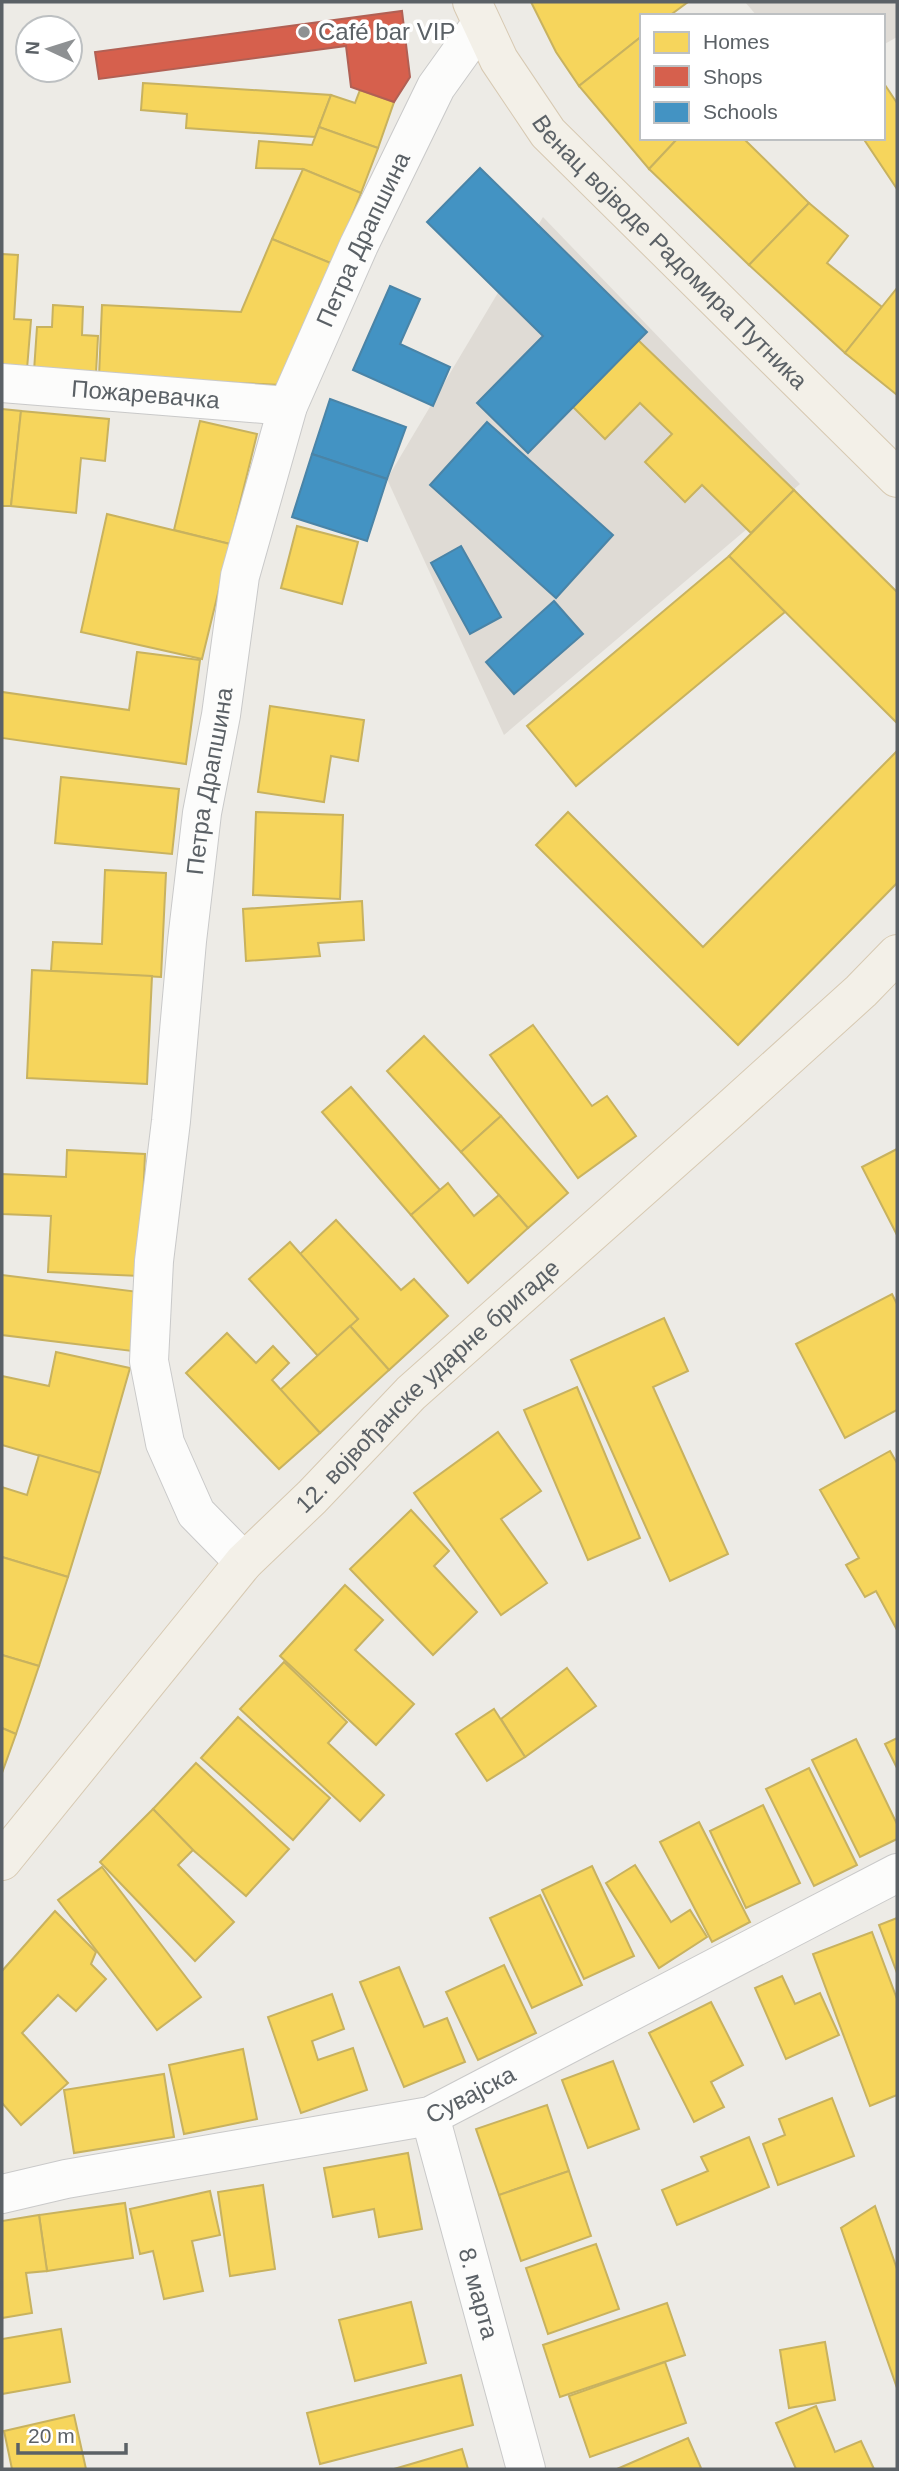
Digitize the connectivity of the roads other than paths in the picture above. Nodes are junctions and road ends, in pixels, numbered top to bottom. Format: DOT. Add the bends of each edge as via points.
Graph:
graph roads {
  1 [pos="477,13"];
  2 [pos="2,383"];
  3 [pos="288,406"];
  4 [pos="897,478"];
  5 [pos="897,954"];
  6 [pos="244,1562"];
  7 [pos="2,1861"];
  8 [pos="897,1873"];
  9 [pos="430,2116"];
  10 [pos="2,2194"];
  11 [pos="526,2469"];
  1 -- 3 [label="street, Петра Драпшина" via="359,245"];
  1 -- 4 [label="main road, Венац војводе Радомира Путника" via="510,78 548,133"];
  2 -- 3 [label="street, Пожаревачка"];
  3 -- 6 [label="street, Петра Драпшина" via="240,576 202,813 154,1261 149,1360 165,1443 196,1513"];
  5 -- 6 [label="main road, 12. војвођанске ударне бригаде" via="411,1393"];
  6 -- 7 [label="main road, 12. војвођанске ударне бригаде"];
  8 -- 9 [label="street, Сувајска"];
  9 -- 10 [label="street, Сувајска"];
  9 -- 11 [label="street, 8. марта"];
}
